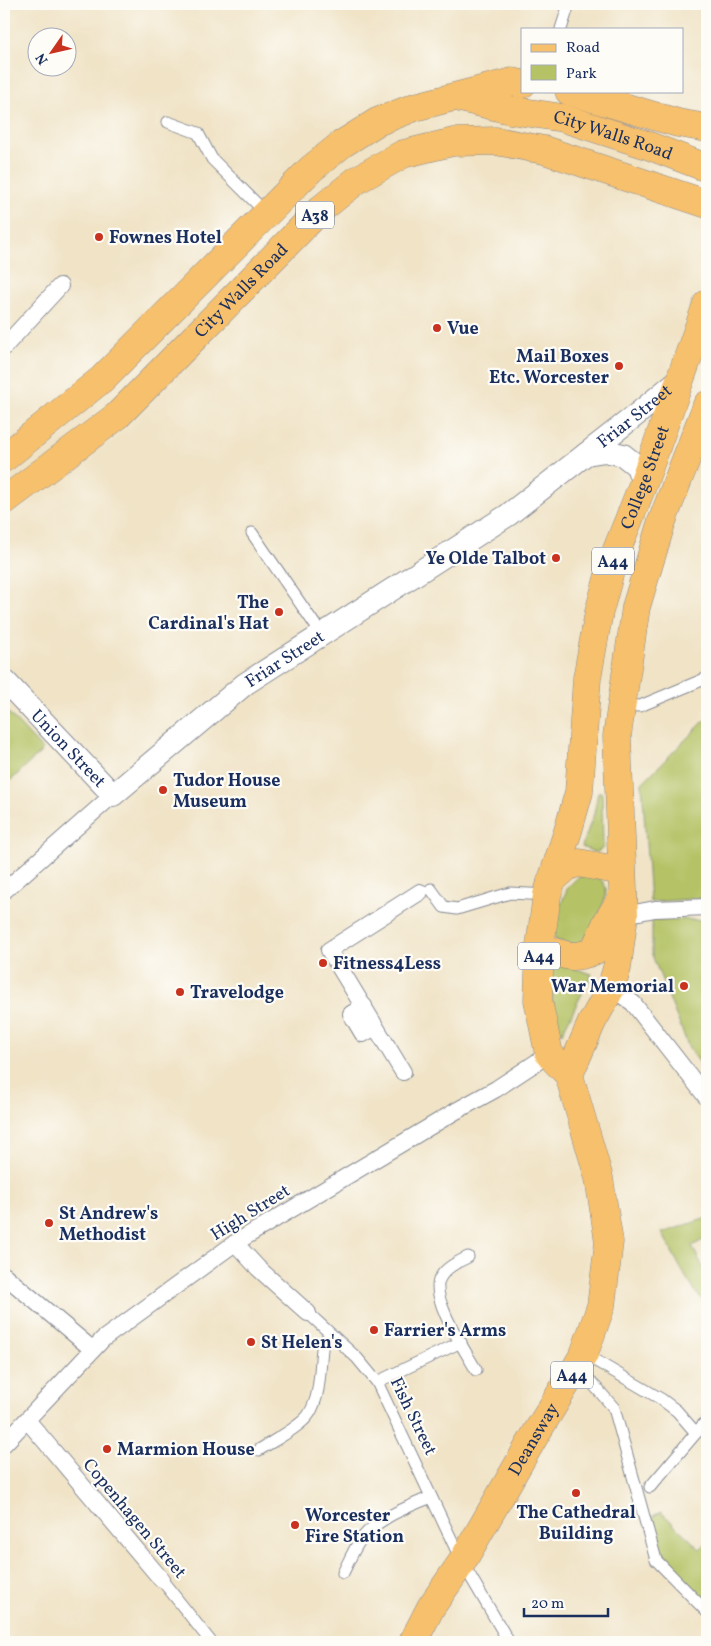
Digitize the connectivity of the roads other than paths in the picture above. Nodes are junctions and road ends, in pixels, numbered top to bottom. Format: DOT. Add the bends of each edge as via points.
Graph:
graph roads {
  1 [pos="569,4"];
  2 [pos="561,28"];
  3 [pos="521,84"];
  4 [pos="572,92"];
  5 [pos="456,98"];
  6 [pos="168,122"];
  7 [pos="707,128"];
  8 [pos="707,168"];
  9 [pos="707,204"];
  10 [pos="266,213"];
  11 [pos="60,286"];
  12 [pos="707,304"];
  13 [pos="4,347"];
  14 [pos="682,377"];
  15 [pos="707,405"];
  16 [pos="586,454"];
  17 [pos="4,458"];
  18 [pos="644,484"];
  19 [pos="4,502"];
  20 [pos="252,533"];
  21 [pos="322,634"];
  22 [pos="707,678"];
  23 [pos="4,680"];
  24 [pos="621,705"];
  25 [pos="112,795"];
  26 [pos="549,888"];
  27 [pos="425,891"];
  28 [pos="4,892"];
  29 [pos="622,905"];
  30 [pos="707,907"];
  31 [pos="540,946"];
  32 [pos="611,988"];
  33 [pos="549,1054"];
  34 [pos="403,1072"];
  35 [pos="569,1075"];
  36 [pos="707,1098"];
  37 [pos="235,1243"];
  38 [pos="468,1257"];
  39 [pos="4,1275"];
  40 [pos="308,1313"];
  41 [pos="332,1336"];
  42 [pos="461,1342"];
  43 [pos="92,1349"];
  44 [pos="581,1360"];
  45 [pos="476,1370"];
  46 [pos="377,1382"];
  47 [pos="27,1420"];
  48 [pos="707,1420"];
  49 [pos="696,1433"];
  50 [pos="4,1444"];
  51 [pos="259,1450"];
  52 [pos="650,1487"];
  53 [pos="431,1497"];
  54 [pos="462,1562"];
  55 [pos="343,1573"];
  56 [pos="161,1579"];
  57 [pos="707,1612"];
  58 [pos="211,1642"];
  59 [pos="413,1642"];
  60 [pos="508,1642"];
  1 -- 2 [label="lane"];
  3 -- 5 [label="main road, City Walls Road / A38" via="512,82"];
  4 -- 7 [label="main road, City Walls Road" via="678,123"];
  5 -- 8 [label="main road, City Walls Road / A38" via="562,118"];
  5 -- 10 [label="main road, City Walls Road / A38" via="415,107 377,122 311,169"];
  6 -- 10 [label="lane" via="198,133 212,159"];
  9 -- 19 [label="main road, City Walls Road / A38" via="544,150 496,141 453,142 403,154 357,180 321,209 117,416"];
  10 -- 17 [label="main road, City Walls Road / A38" via="102,379"];
  11 -- 13 [label="street"];
  12 -- 14 [label="main road, College Street / A44"];
  14 -- 16 [label="street, Friar Street"];
  14 -- 18 [label="main road, College Street / A44"];
  15 -- 24 [label="main road, College Street / A44" via="661,524 636,608"];
  16 -- 18 [label="street, Friar Street" via="605,451 623,455 637,466"];
  16 -- 21 [label="street, Friar Street" via="508,515 352,624"];
  18 -- 26 [label="main road, College Street / A44" via="614,557 599,612 587,678 579,792"];
  20 -- 21 [label="lane"];
  21 -- 25 [label="street, Friar Street" via="245,684"];
  22 -- 24 [label="lane" via="640,706"];
  23 -- 25 [label="street, Union Street"];
  24 -- 29 [label="main road, College Street / A44" via="617,736"];
  25 -- 28 [label="street, Friar Street"];
  26 -- 27 [label="lane" via="510,893 457,909 444,907"];
  26 -- 29 [label="main road" via="568,866 579,863"];
  26 -- 31 [label="main road, A44"];
  27 -- 34 [label="street" via="329,950 364,1006 351,1014 363,1034 375,1027"];
  29 -- 30 [label="street" via="655,909"];
  29 -- 31 [label="main road" via="607,922 594,951 566,956"];
  29 -- 32 [label="main road, A44" via="617,968"];
  31 -- 33 [label="main road, A44" via="538,1000"];
  32 -- 35 [label="main road, A44"];
  32 -- 36 [label="street" via="633,1003"];
  33 -- 35 [label="main road, A44"];
  33 -- 37 [label="street, High Street" via="496,1089"];
  35 -- 44 [label="main road, Deansway / A44" via="600,1178 609,1242 601,1306"];
  37 -- 40 [label="street, Fish Street"];
  37 -- 43 [label="street, High Street"];
  38 -- 42 [label="lane" via="451,1265 440,1278 437,1291"];
  39 -- 43 [label="street"];
  40 -- 41 [label="lane, Fish Street"];
  41 -- 46 [label="lane, Fish Street"];
  41 -- 51 [label="lane" via="323,1342 317,1392 308,1416"];
  42 -- 45 [label="lane"];
  42 -- 46 [label="lane"];
  43 -- 47 [label="street, High Street"];
  44 -- 49 [label="lane" via="661,1399 677,1411"];
  44 -- 54 [label="main road, Deansway / A44"];
  44 -- 57 [label="lane" via="614,1408 656,1560"];
  46 -- 53 [label="lane, Fish Street"];
  47 -- 50 [label="street, High Street"];
  47 -- 56 [label="street, Copenhagen Street"];
  48 -- 49 [label="lane"];
  49 -- 52 [label="lane"];
  53 -- 54 [label="lane, Fish Street"];
  53 -- 55 [label="lane" via="375,1525 360,1542"];
  54 -- 59 [label="main road, Deansway / A44" via="431,1607"];
  54 -- 60 [label="lane, Fish Street"];
  56 -- 58 [label="lane, Copenhagen Street"];
}
